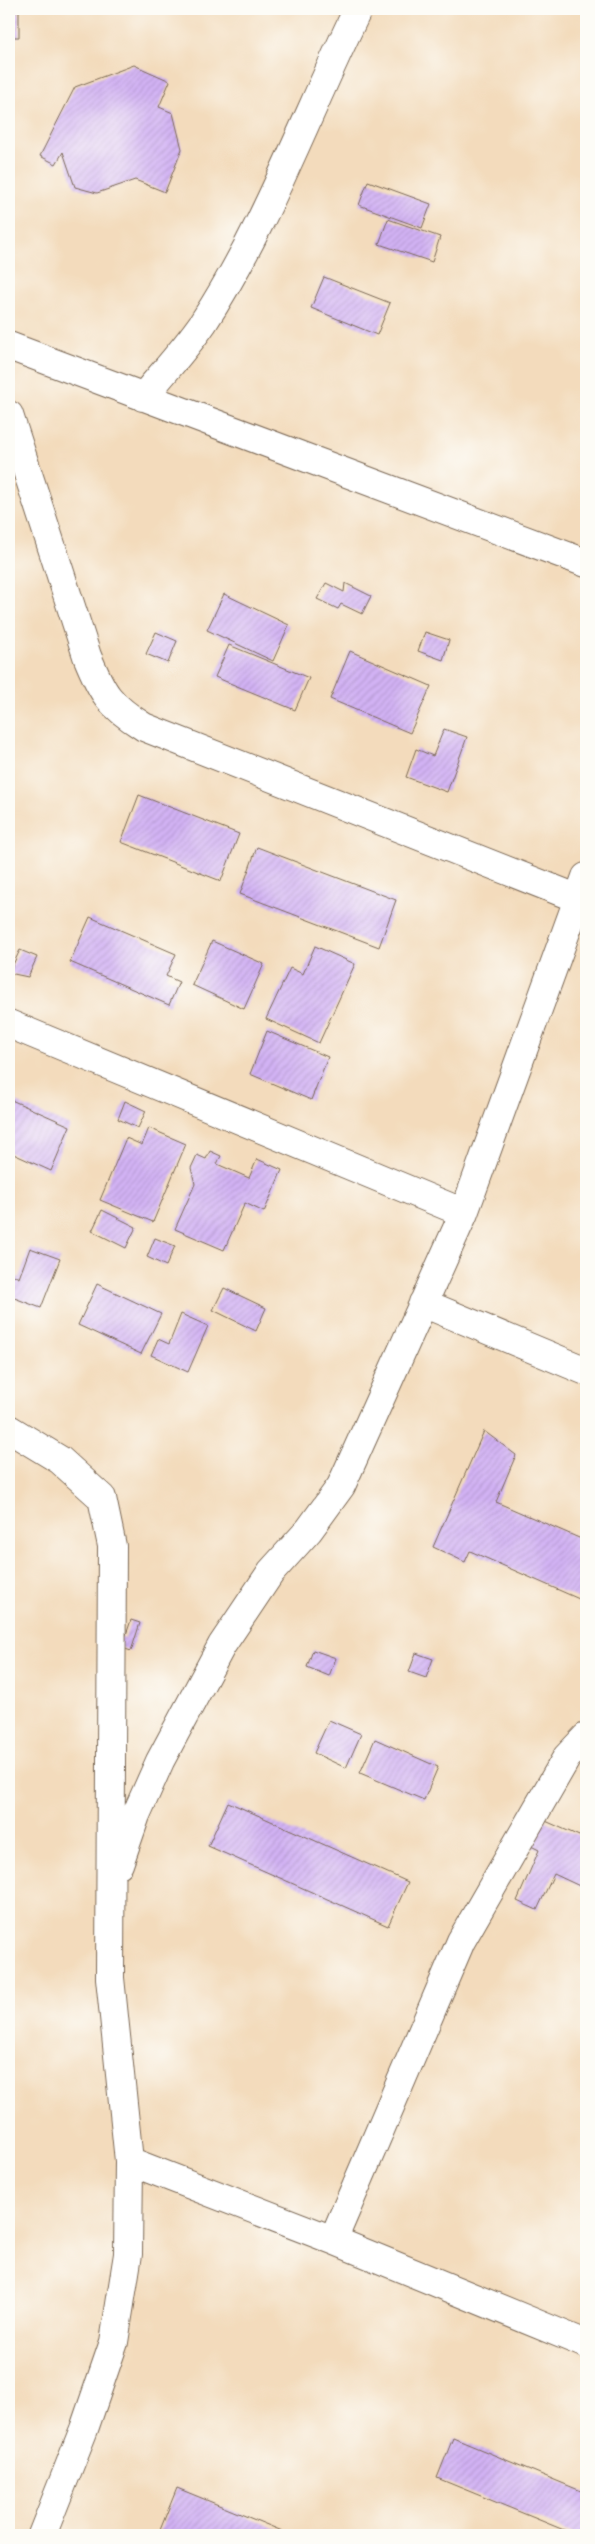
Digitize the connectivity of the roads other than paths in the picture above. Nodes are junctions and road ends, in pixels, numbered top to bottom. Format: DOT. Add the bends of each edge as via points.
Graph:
graph roads {
  1 [pos="358,9"];
  2 [pos="9,346"];
  3 [pos="143,397"];
  4 [pos="9,415"];
  5 [pos="586,563"];
  6 [pos="583,888"];
  7 [pos="9,1024"];
  8 [pos="464,1213"];
  9 [pos="423,1303"];
  10 [pos="586,1371"];
  11 [pos="9,1429"];
  12 [pos="586,1737"];
  13 [pos="112,1885"];
  14 [pos="129,2161"];
  15 [pos="333,2240"];
  16 [pos="586,2344"];
  17 [pos="42,2535"];
  1 -- 3 [label="street" via="295,148 243,252 202,323"];
  2 -- 3 [label="street"];
  3 -- 5 [label="street"];
  4 -- 6 [label="street" via="87,656 101,690 120,712 144,727"];
  6 -- 8 [label="street"];
  7 -- 8 [label="street"];
  8 -- 9 [label="street"];
  9 -- 10 [label="street"];
  9 -- 13 [label="street" via="341,1486 310,1530 271,1572 222,1645 189,1704 136,1815"];
  11 -- 13 [label="street" via="60,1460 102,1498 112,1546"];
  12 -- 15 [label="street" via="567,1756 461,1941"];
  13 -- 14 [label="street" via="110,1978"];
  14 -- 15 [label="street"];
  14 -- 17 [label="street" via="128,2254 114,2342"];
  15 -- 16 [label="street"];
}
